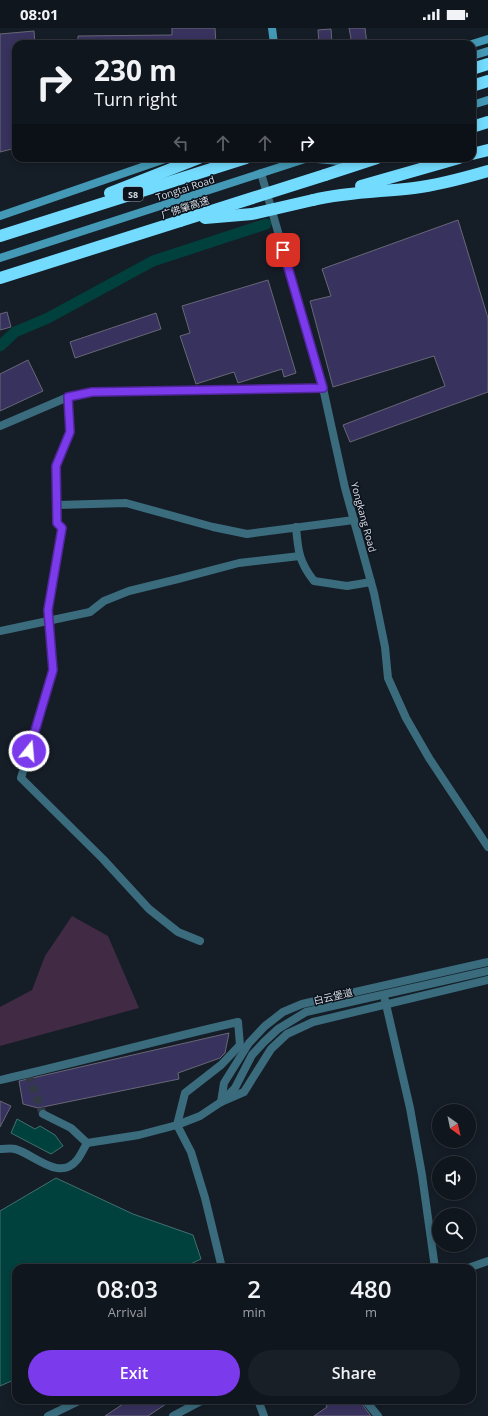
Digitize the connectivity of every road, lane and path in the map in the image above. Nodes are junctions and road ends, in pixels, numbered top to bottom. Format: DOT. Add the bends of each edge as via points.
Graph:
graph roads {
  1 [pos="272,28"];
  2 [pos="488,38"];
  3 [pos="274,40"];
  4 [pos="476,42"];
  5 [pos="488,52"];
  6 [pos="476,55"];
  7 [pos="488,64"];
  8 [pos="476,68"];
  9 [pos="488,81"];
  10 [pos="476,85"];
  11 [pos="488,100"];
  12 [pos="476,104"];
  13 [pos="476,106"];
  14 [pos="488,106"];
  15 [pos="488,122"];
  16 [pos="476,126"];
  17 [pos="488,150"];
  18 [pos="476,153"];
  19 [pos="156,162"];
  20 [pos="189,162"];
  21 [pos="233,162"];
  22 [pos="295,162"];
  23 [pos="364,162"];
  24 [pos="445,162"];
  25 [pos="488,171"];
  26 [pos="261,173"];
  27 [pos="313,200"];
  28 [pos="0,216"];
  29 [pos="180,221"];
  30 [pos="20,230"];
  31 [pos="0,236"];
  32 [pos="0,258"];
  33 [pos="0,278"];
  34 [pos="323,388"];
  35 [pos="68,397"];
  36 [pos="0,426"];
  37 [pos="57,505"];
  38 [pos="354,520"];
  39 [pos="296,527"];
  40 [pos="300,556"];
  41 [pos="371,582"];
  42 [pos="48,620"];
  43 [pos="0,631"];
  44 [pos="488,846"];
  45 [pos="200,941"];
  46 [pos="488,962"];
  47 [pos="488,971"];
  48 [pos="488,980"];
  49 [pos="382,986"];
  50 [pos="386,1004"];
  51 [pos="0,1080"];
  52 [pos="221,1102"];
  53 [pos="44,1114"];
  54 [pos="177,1125"];
  55 [pos="86,1143"];
  56 [pos="0,1149"];
  57 [pos="488,1261"];
  58 [pos="221,1264"];
  59 [pos="434,1264"];
  60 [pos="476,1265"];
  61 [pos="73,1404"];
  62 [pos="196,1404"];
  63 [pos="260,1404"];
  64 [pos="368,1404"];
  65 [pos="48,1416"];
  66 [pos="173,1416"];
  67 [pos="264,1416"];
  68 [pos="378,1416"];
  1 -- 3 [label="main road"];
  2 -- 4 [label="main road"];
  5 -- 6 [label="main road"];
  7 -- 8 [label="highway"];
  9 -- 10 [label="highway"];
  11 -- 12 [label="main road"];
  13 -- 14 [label="main road"];
  15 -- 16 [label="highway"];
  17 -- 18 [label="highway"];
  19 -- 28 [label="main road"];
  20 -- 30 [label="highway"];
  21 -- 30 [label="highway, S8"];
  22 -- 26 [label="main road, Tongtai Road"];
  23 -- 29 [label="highway, 广佛肇高速, bridge"];
  24 -- 27 [label="highway"];
  25 -- 27 [label="highway" via="428,186 352,192"];
  26 -- 32 [label="main road, Tongtai Road"];
  26 -- 34 [label="street, Yongkang Road"];
  27 -- 29 [label="highway, bridge" via="252,214"];
  29 -- 33 [label="highway, 广佛肇高速"];
  30 -- 31 [label="highway, S8"];
  34 -- 35 [label="street" via="92,392"];
  34 -- 38 [label="street, Yongkang Road"];
  35 -- 36 [label="street"];
  35 -- 37 [label="street" via="70,432 56,466"];
  37 -- 39 [label="street" via="126,503 247,534"];
  37 -- 42 [label="street" via="57,523 62,528"];
  38 -- 39 [label="street"];
  38 -- 41 [label="street, Yongkang Road"];
  39 -- 40 [label="street"];
  40 -- 41 [label="street" via="303,567 314,581 347,586"];
  40 -- 42 [label="street" via="239,564 143,588 104,601 90,612"];
  41 -- 44 [label="street, Yongkang Road" via="385,647 388,678 406,718 429,758"];
  42 -- 43 [label="street"];
  42 -- 45 [label="street" via="53,670 21,778 149,909 178,932"];
  46 -- 49 [label="street"];
  47 -- 52 [label="street, 白云堡道, bridge" via="306,1012 278,1029 264,1042 252,1055 235,1088"];
  48 -- 50 [label="street"];
  49 -- 50 [label="street"];
  49 -- 52 [label="street" via="302,1004 283,1012 249,1043 224,1083"];
  50 -- 52 [label="street" via="313,1022 287,1034 271,1050 244,1092"];
  50 -- 59 [label="street" via="410,1108"];
  51 -- 54 [label="street" via="238,1022 240,1045 221,1065 185,1092"];
  52 -- 54 [label="street" via="200,1116"];
  53 -- 55 [label="street" via="71,1128"];
  54 -- 55 [label="street" via="132,1136"];
  54 -- 58 [label="street" via="191,1152"];
  55 -- 56 [label="street" via="77,1160 70,1166 59,1168 46,1165 15,1148"];
  57 -- 60 [label="street"];
  61 -- 65 [label="street"];
  62 -- 66 [label="street"];
  63 -- 67 [label="street"];
  64 -- 68 [label="street"];
}
